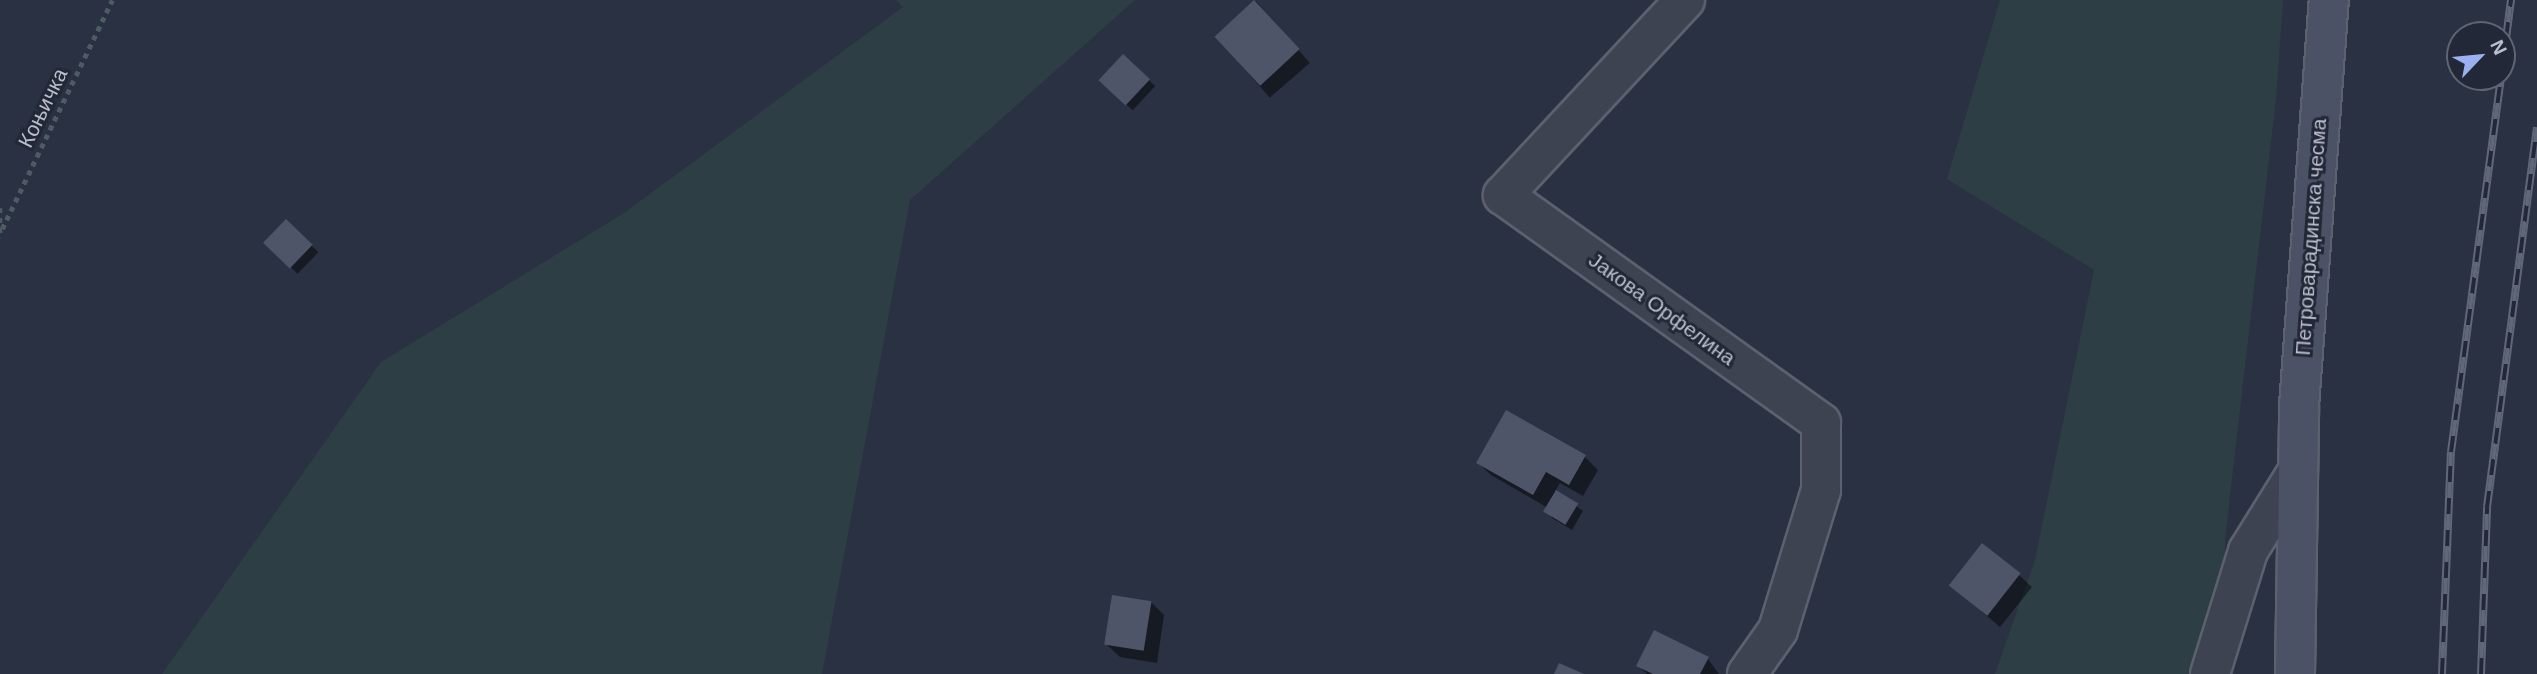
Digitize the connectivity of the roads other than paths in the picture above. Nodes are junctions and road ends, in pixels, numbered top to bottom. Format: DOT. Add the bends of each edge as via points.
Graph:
graph roads {
  1 [pos="1685,0"];
  2 [pos="2329,0"];
  3 [pos="2296,474"];
  4 [pos="1747,674"];
  5 [pos="2210,674"];
  6 [pos="2295,674"];
  1 -- 4 [label="street, Јакова Орфелина" via="1503,195 1821,423 1821,490 1778,629"];
  2 -- 3 [label="main road, Петроварадинска чесма"];
  3 -- 5 [label="street" via="2248,551"];
  3 -- 6 [label="main road, Петроварадинска чесма"];
}
